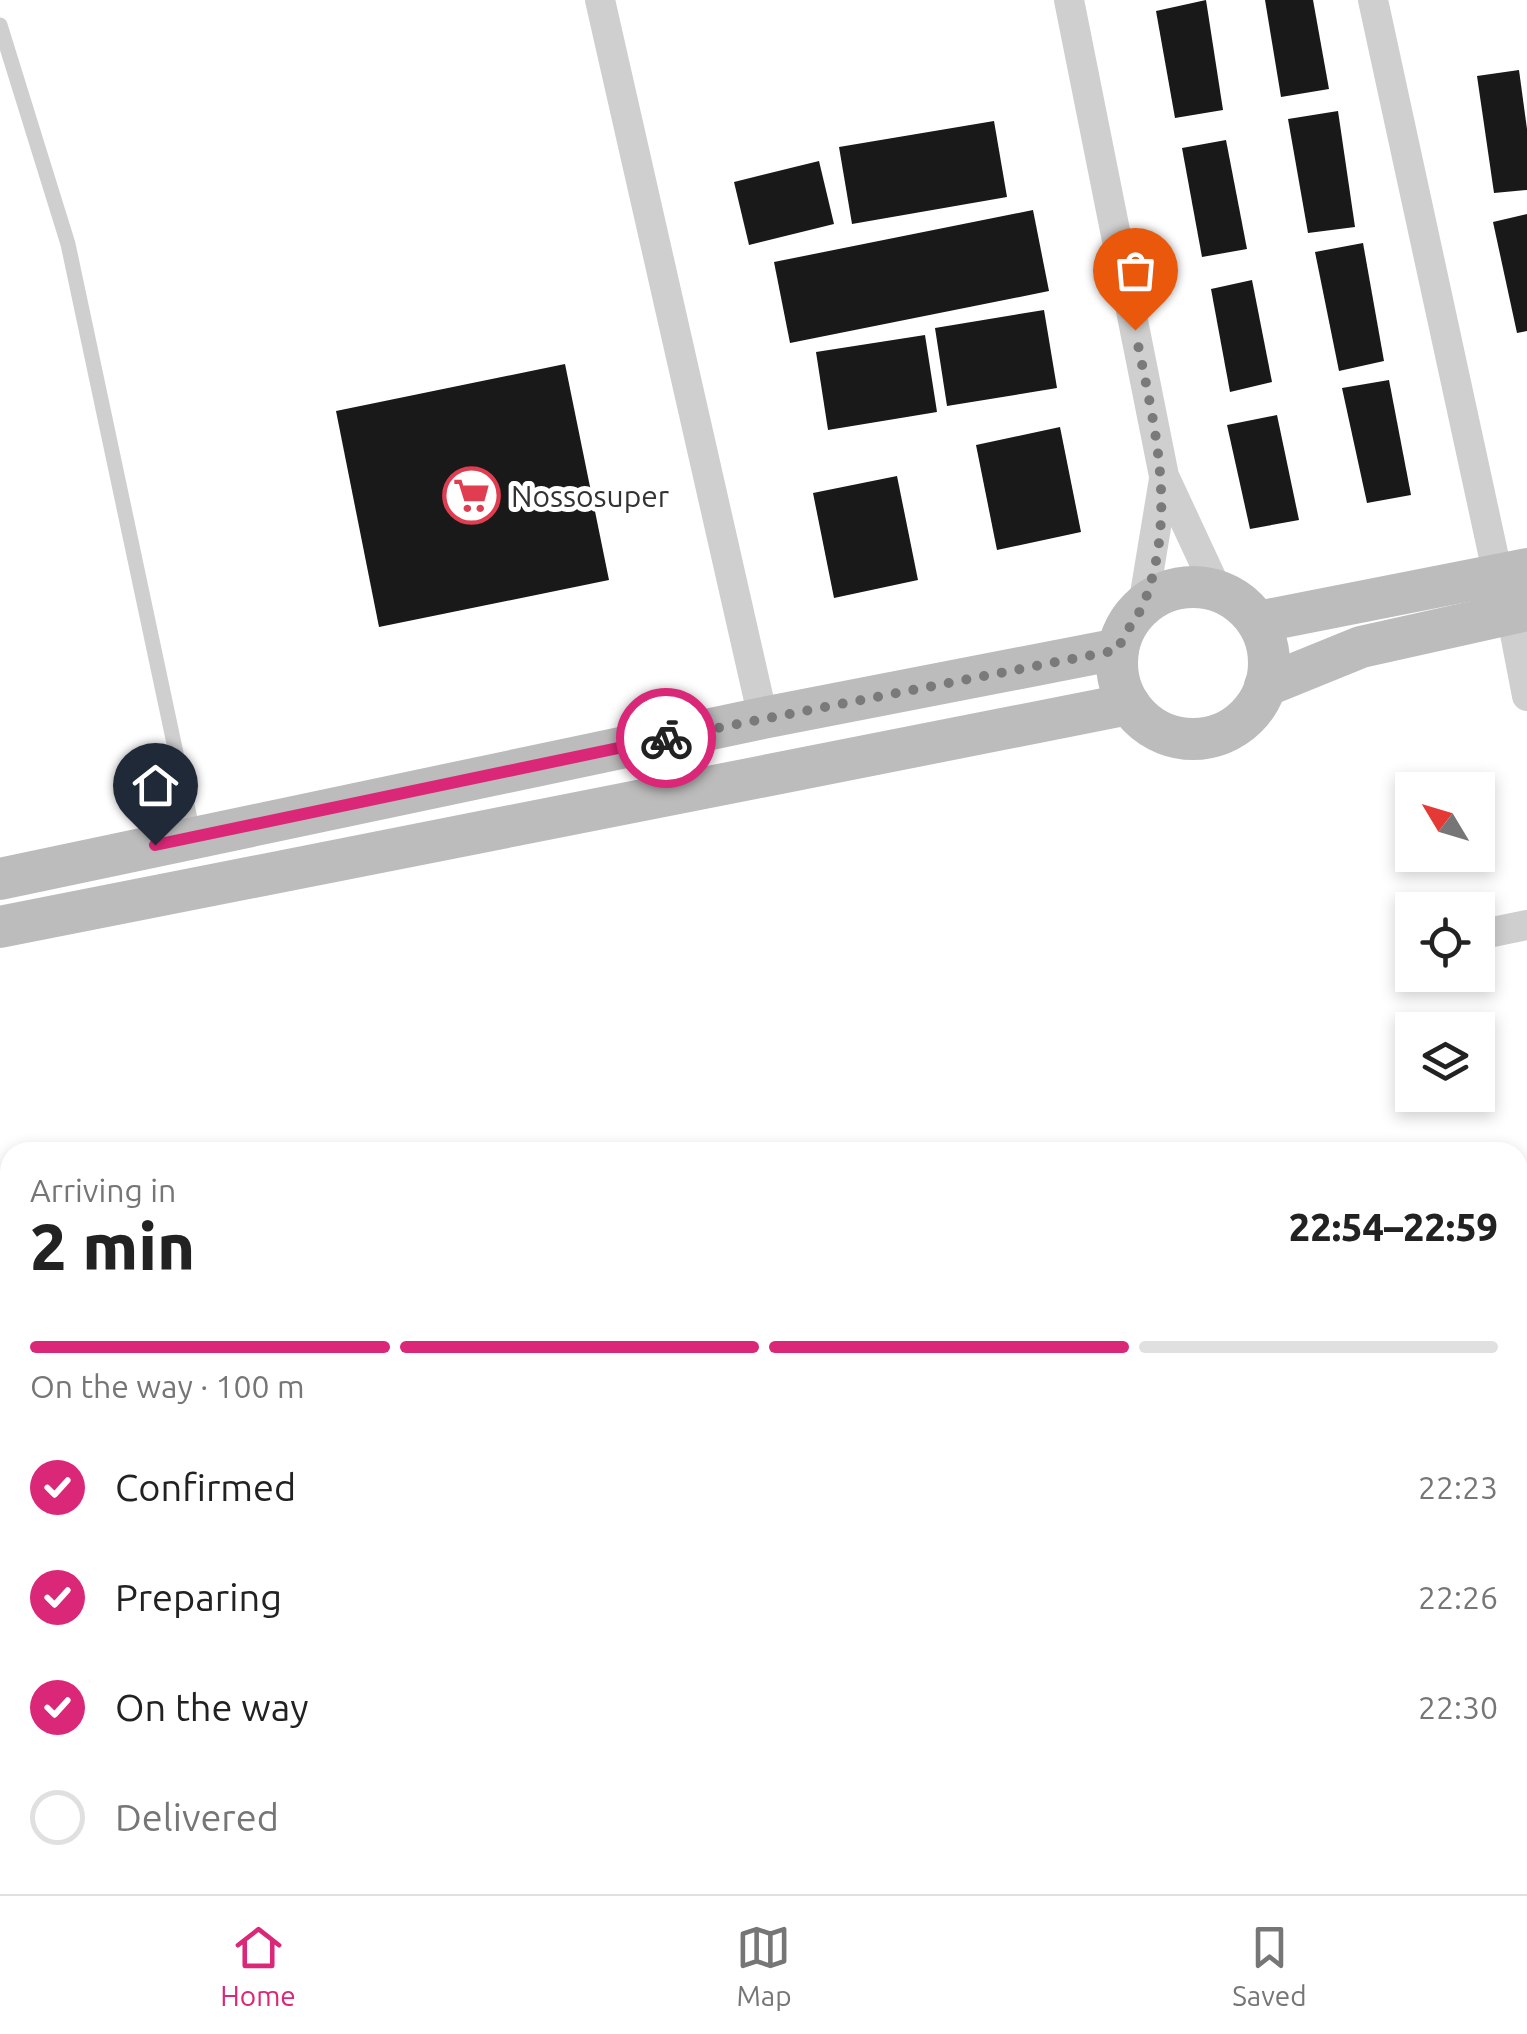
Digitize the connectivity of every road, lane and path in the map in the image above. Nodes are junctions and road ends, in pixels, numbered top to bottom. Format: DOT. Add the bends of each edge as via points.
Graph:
graph roads {
  1 [pos="600,0"];
  2 [pos="1069,0"];
  3 [pos="1373,0"];
  4 [pos="0,25"];
  5 [pos="1164,476"];
  6 [pos="1216,590"];
  7 [pos="1516,592"];
  8 [pos="1143,606"];
  9 [pos="1258,622"];
  10 [pos="1118,650"];
  11 [pos="1265,686"];
  12 [pos="1527,696"];
  13 [pos="1129,704"];
  14 [pos="762,718"];
  15 [pos="194,837"];
  16 [pos="0,879"];
  17 [pos="1527,926"];
  18 [pos="0,927"];
  19 [pos="1495,932"];
  1 -- 14 [label="street"];
  2 -- 5 [label="street"];
  3 -- 7 [label="street"];
  4 -- 15 [label="lane" via="68,244"];
  5 -- 6 [label="street"];
  5 -- 8 [label="street"];
  6 -- 8 [label="street" via="1170,590"];
  6 -- 9 [label="street"];
  7 -- 9 [label="street"];
  7 -- 11 [label="street"];
  7 -- 12 [label="street"];
  8 -- 10 [label="street"];
  9 -- 11 [label="street" via="1269,664"];
  10 -- 13 [label="street"];
  10 -- 14 [label="street"];
  11 -- 13 [label="street" via="1241,721 1202,738 1161,732"];
  13 -- 18 [label="street"];
  14 -- 15 [label="street"];
  15 -- 16 [label="street"];
  17 -- 19 [label="street"];
}
